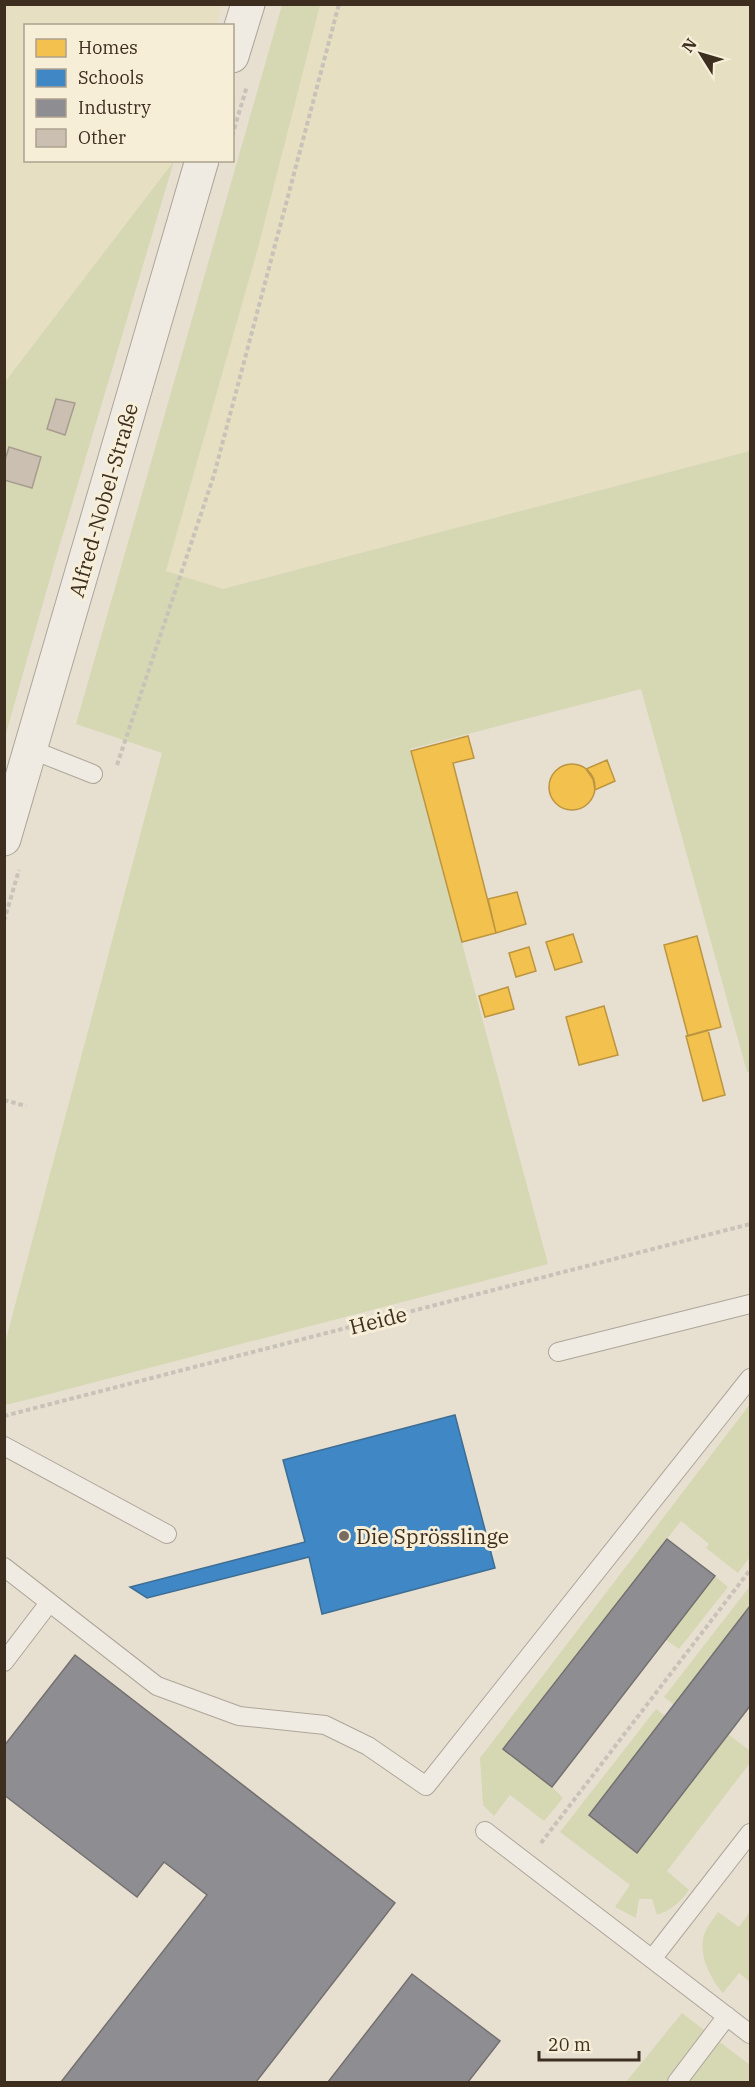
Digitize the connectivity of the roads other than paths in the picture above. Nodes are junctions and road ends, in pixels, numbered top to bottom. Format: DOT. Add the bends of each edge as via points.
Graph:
graph roads {
  1 [pos="248,4"];
  2 [pos="234,50"];
  3 [pos="201,162"];
  4 [pos="30,750"];
  5 [pos="93,774"];
  6 [pos="4,839"];
  7 [pos="750,1304"];
  8 [pos="558,1352"];
  9 [pos="750,1378"];
  10 [pos="4,1446"];
  11 [pos="167,1534"];
  12 [pos="4,1567"];
  13 [pos="49,1603"];
  14 [pos="4,1662"];
  15 [pos="485,1831"];
  16 [pos="750,1833"];
  17 [pos="652,1959"];
  18 [pos="727,2016"];
  19 [pos="750,2034"];
  20 [pos="677,2082"];
  1 -- 2 [label="street"];
  3 -- 4 [label="street, Alfred-Nobel-Straße"];
  4 -- 5 [label="lane"];
  4 -- 6 [label="street, Alfred-Nobel-Straße"];
  7 -- 8 [label="lane"];
  9 -- 13 [label="lane" via="426,1785 369,1746 325,1725 239,1716 157,1686"];
  10 -- 11 [label="lane"];
  12 -- 13 [label="lane"];
  13 -- 14 [label="lane"];
  15 -- 17 [label="lane"];
  16 -- 17 [label="lane"];
  17 -- 18 [label="lane"];
  18 -- 19 [label="lane"];
  18 -- 20 [label="lane"];
}
